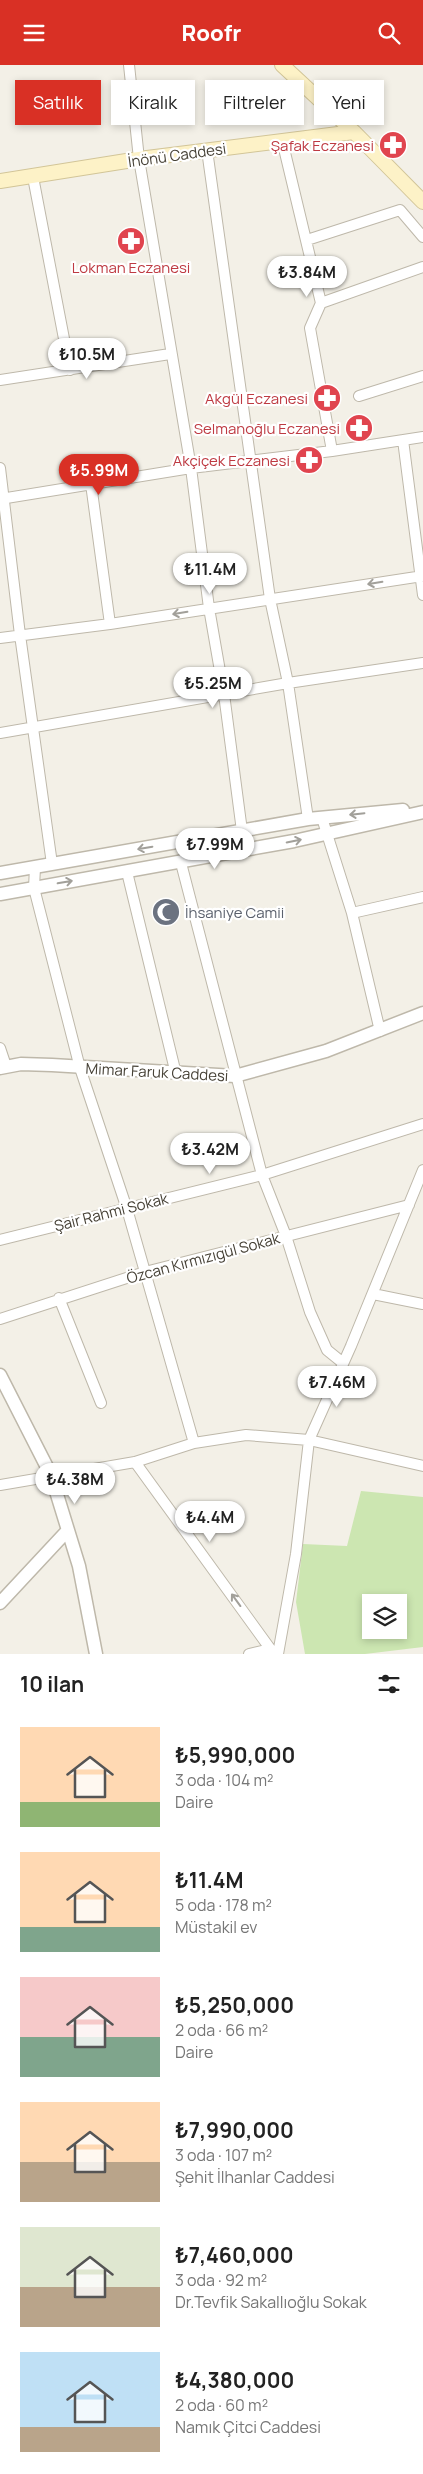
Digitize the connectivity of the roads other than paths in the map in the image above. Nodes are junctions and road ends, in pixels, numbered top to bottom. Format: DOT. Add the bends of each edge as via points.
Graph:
graph roads {
  1 [pos="129,65"];
  2 [pos="291,68"];
  3 [pos="354,132"];
  4 [pos="282,140"];
  5 [pos="207,150"];
  6 [pos="139,159"];
  7 [pos="32,177"];
  8 [pos="0,181"];
  9 [pos="423,202"];
  10 [pos="423,237"];
  11 [pos="307,240"];
  12 [pos="423,267"];
  13 [pos="321,303"];
  14 [pos="170,354"];
  15 [pos="70,369"];
  16 [pos="423,376"];
  17 [pos="0,380"];
  18 [pos="359,396"];
  19 [pos="423,437"];
  20 [pos="402,440"];
  21 [pos="332,451"];
  22 [pos="252,460"];
  23 [pos="0,468"];
  24 [pos="191,468"];
  25 [pos="92,484"];
  26 [pos="2,498"];
  27 [pos="421,576"];
  28 [pos="423,595"];
  29 [pos="270,599"];
  30 [pos="209,608"];
  31 [pos="110,624"];
  32 [pos="20,635"];
  33 [pos="0,638"];
  34 [pos="423,663"];
  35 [pos="288,683"];
  36 [pos="224,694"];
  37 [pos="32,727"];
  38 [pos="0,733"];
  39 [pos="423,807"];
  40 [pos="423,812"];
  41 [pos="322,818"];
  42 [pos="308,819"];
  43 [pos="242,831"];
  44 [pos="326,835"];
  45 [pos="52,863"];
  46 [pos="181,863"];
  47 [pos="35,867"];
  48 [pos="127,872"];
  49 [pos="0,873"];
  50 [pos="34,888"];
  51 [pos="0,894"];
  52 [pos="423,897"];
  53 [pos="352,913"];
  54 [pos="423,1013"];
  55 [pos="380,1031"];
  56 [pos="0,1047"];
  57 [pos="3,1067"];
  58 [pos="80,1068"];
  59 [pos="176,1074"];
  60 [pos="235,1077"];
  61 [pos="423,1123"];
  62 [pos="423,1170"];
  63 [pos="262,1175"];
  64 [pos="409,1205"];
  65 [pos="127,1209"];
  66 [pos="286,1236"];
  67 [pos="0,1240"];
  68 [pos="145,1272"];
  69 [pos="373,1293"];
  70 [pos="59,1298"];
  71 [pos="423,1304"];
  72 [pos="0,1319"];
  73 [pos="343,1363"];
  74 [pos="0,1375"];
  75 [pos="101,1403"];
  76 [pos="309,1440"];
  77 [pos="194,1443"];
  78 [pos="135,1462"];
  79 [pos="423,1466"];
  80 [pos="51,1475"];
  81 [pos="0,1485"];
  82 [pos="68,1530"];
  83 [pos="0,1603"];
  84 [pos="272,1649"];
  85 [pos="96,1654"];
  86 [pos="250,1654"];
  1 -- 6 [label="street"];
  2 -- 3 [label="main road"];
  3 -- 4 [label="main road, İnönü Caddesi"];
  3 -- 9 [label="main road"];
  4 -- 5 [label="main road, İnönü Caddesi"];
  4 -- 11 [label="street"];
  5 -- 6 [label="main road, İnönü Caddesi"];
  5 -- 22 [label="street"];
  6 -- 7 [label="main road, İnönü Caddesi"];
  6 -- 14 [label="street"];
  7 -- 8 [label="main road, İnönü Caddesi"];
  7 -- 15 [label="street"];
  10 -- 11 [label="street" via="400,210"];
  11 -- 13 [label="street"];
  12 -- 13 [label="street"];
  13 -- 21 [label="street" via="310,328"];
  14 -- 15 [label="street"];
  14 -- 24 [label="street"];
  15 -- 17 [label="street"];
  16 -- 18 [label="street"];
  19 -- 20 [label="street"];
  20 -- 21 [label="street"];
  20 -- 27 [label="street"];
  21 -- 22 [label="street"];
  22 -- 24 [label="street"];
  22 -- 29 [label="street"];
  23 -- 26 [label="street"];
  24 -- 25 [label="street"];
  24 -- 30 [label="street"];
  25 -- 26 [label="street"];
  25 -- 31 [label="street"];
  26 -- 32 [label="street"];
  27 -- 28 [label="street"];
  27 -- 29 [label="street, one-way"];
  29 -- 30 [label="street"];
  29 -- 35 [label="street"];
  30 -- 31 [label="street, one-way"];
  30 -- 36 [label="street"];
  31 -- 32 [label="street"];
  32 -- 33 [label="street"];
  32 -- 37 [label="street"];
  34 -- 35 [label="street"];
  35 -- 36 [label="street"];
  35 -- 42 [label="street"];
  36 -- 37 [label="street"];
  36 -- 43 [label="street"];
  37 -- 38 [label="street"];
  37 -- 45 [label="street"];
  39 -- 41 [label="street, one-way"];
  40 -- 44 [label="street"];
  41 -- 42 [label="street"];
  41 -- 44 [label="street"];
  42 -- 43 [label="street"];
  43 -- 45 [label="street, one-way"];
  46 -- 44 [label="street, one-way"];
  44 -- 53 [label="street"];
  45 -- 47 [label="street"];
  46 -- 48 [label="street"];
  46 -- 60 [label="street"];
  47 -- 49 [label="street"];
  47 -- 50 [label="street"];
  50 -- 48 [label="street, one-way"];
  48 -- 59 [label="street"];
  50 -- 51 [label="street"];
  50 -- 58 [label="street"];
  52 -- 53 [label="street"];
  53 -- 55 [label="street"];
  54 -- 55 [label="street, Mimar Faruk Caddesi"];
  55 -- 60 [label="street, Mimar Faruk Caddesi" via="326,1051"];
  56 -- 57 [label="street"];
  57 -- 58 [label="street, Mimar Faruk Caddesi" via="44,1065"];
  58 -- 59 [label="street, Mimar Faruk Caddesi"];
  58 -- 65 [label="street"];
  59 -- 60 [label="street, Mimar Faruk Caddesi"];
  60 -- 63 [label="street"];
  61 -- 63 [label="street, Şair Rahmi Sokak"];
  62 -- 64 [label="street"];
  63 -- 65 [label="street, Şair Rahmi Sokak"];
  63 -- 66 [label="street"];
  64 -- 66 [label="street, Özcan Kırmızıgül Sokak"];
  64 -- 69 [label="street"];
  65 -- 67 [label="street, Şair Rahmi Sokak"];
  65 -- 68 [label="street"];
  66 -- 68 [label="street, Özcan Kırmızıgül Sokak"];
  66 -- 73 [label="street" via="310,1313 327,1350"];
  68 -- 70 [label="street, Özcan Kırmızıgül Sokak"];
  68 -- 77 [label="street"];
  69 -- 71 [label="street"];
  69 -- 73 [label="street"];
  70 -- 72 [label="street, Özcan Kırmızıgül Sokak"];
  70 -- 75 [label="street"];
  73 -- 76 [label="street"];
  74 -- 80 [label="street"];
  76 -- 77 [label="street" via="246,1435"];
  76 -- 79 [label="street"];
  76 -- 84 [label="street" via="296,1554"];
  77 -- 78 [label="street"];
  78 -- 80 [label="street"];
  84 -- 78 [label="street, one-way"];
  80 -- 81 [label="street"];
  80 -- 82 [label="street"];
  82 -- 83 [label="street"];
  82 -- 85 [label="street" via="79,1566"];
  84 -- 86 [label="street"];
}
